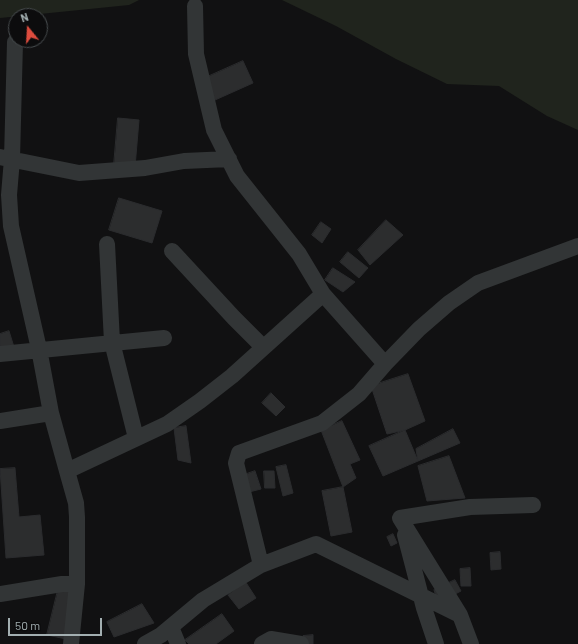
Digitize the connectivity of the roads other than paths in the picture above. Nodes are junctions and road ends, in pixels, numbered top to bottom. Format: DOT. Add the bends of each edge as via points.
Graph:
graph roads {
  1 [pos="195,6"];
  2 [pos="15,48"];
  3 [pos="6,158"];
  4 [pos="229,159"];
  5 [pos="6,227"];
  6 [pos="107,244"];
  7 [pos="578,246"];
  8 [pos="172,251"];
  9 [pos="323,294"];
  10 [pos="164,338"];
  11 [pos="112,342"];
  12 [pos="263,347"];
  13 [pos="39,348"];
  14 [pos="0,354"];
  15 [pos="385,364"];
  16 [pos="51,413"];
  17 [pos="0,421"];
  18 [pos="136,438"];
  19 [pos="67,471"];
  20 [pos="533,505"];
  21 [pos="400,518"];
  22 [pos="261,565"];
  23 [pos="77,584"];
  24 [pos="0,594"];
  25 [pos="460,615"];
  26 [pos="171,627"];
  27 [pos="71,644"];
  28 [pos="145,644"];
  29 [pos="178,644"];
  30 [pos="262,644"];
  31 [pos="301,644"];
  32 [pos="436,644"];
  33 [pos="471,644"];
  1 -- 4 [label="street" via="196,54 214,130"];
  2 -- 3 [label="street"];
  3 -- 4 [label="street" via="79,173 145,168 184,161"];
  3 -- 5 [label="street" via="9,195"];
  4 -- 9 [label="street" via="237,176 299,254"];
  5 -- 13 [label="street"];
  6 -- 11 [label="street"];
  7 -- 15 [label="street" via="478,284 449,303 419,328"];
  8 -- 12 [label="street"];
  9 -- 12 [label="street"];
  9 -- 15 [label="street"];
  10 -- 11 [label="street"];
  11 -- 13 [label="street"];
  11 -- 18 [label="street"];
  12 -- 18 [label="street" via="200,401 167,424"];
  13 -- 14 [label="street"];
  13 -- 16 [label="street"];
  15 -- 22 [label="street" via="358,394 322,423 238,453 236,463"];
  16 -- 17 [label="street"];
  16 -- 19 [label="street"];
  18 -- 19 [label="street"];
  19 -- 23 [label="street" via="77,510"];
  20 -- 21 [label="street" via="470,507"];
  21 -- 25 [label="street"];
  21 -- 32 [label="street"];
  22 -- 25 [label="street" via="316,544"];
  22 -- 26 [label="street" via="203,600"];
  23 -- 24 [label="street"];
  23 -- 27 [label="street"];
  25 -- 33 [label="street"];
  26 -- 28 [label="street"];
  26 -- 29 [label="street"];
  30 -- 31 [label="street" via="271,639"];
}
